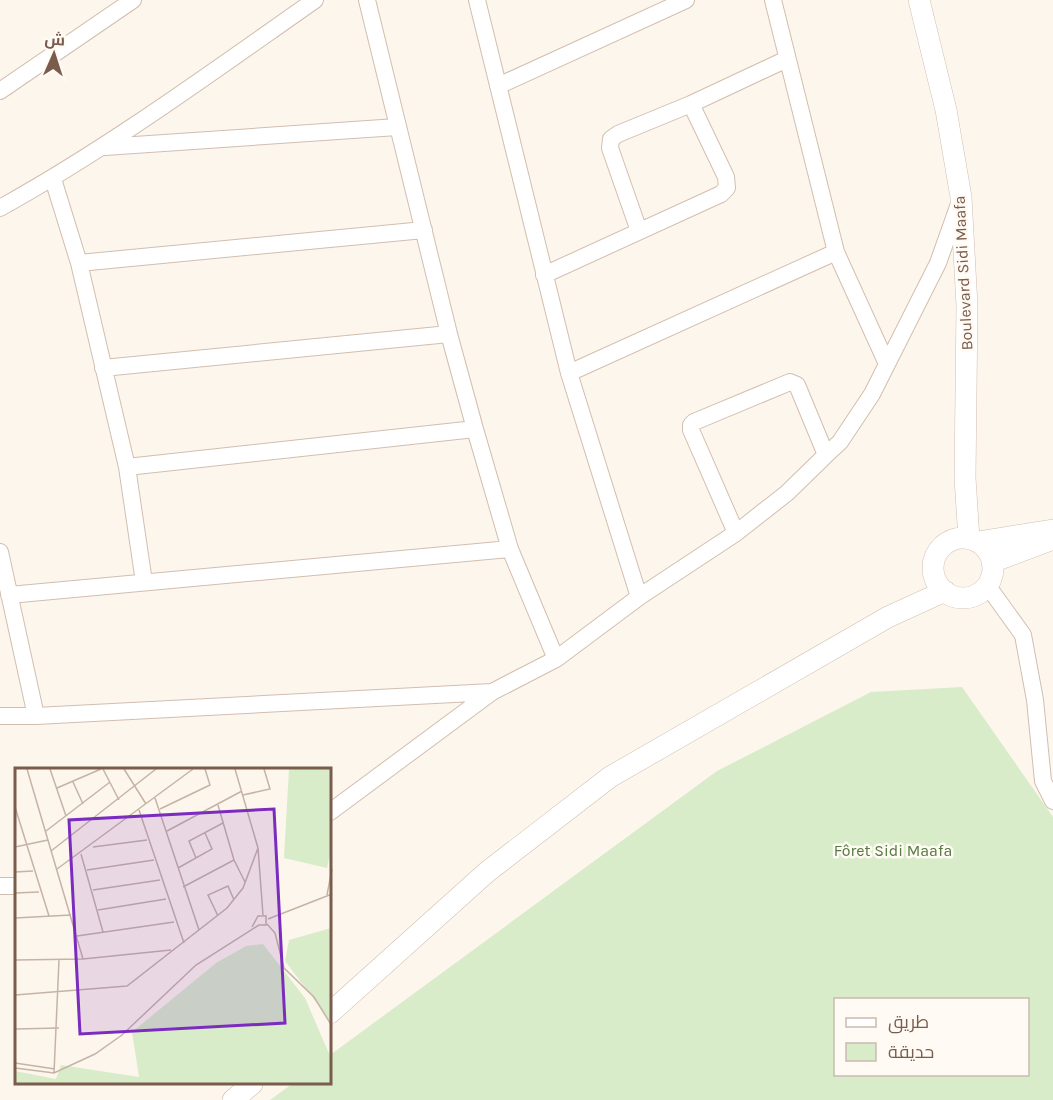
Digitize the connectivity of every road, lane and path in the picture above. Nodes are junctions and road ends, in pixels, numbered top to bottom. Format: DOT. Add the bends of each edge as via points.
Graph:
graph roads {
  1 [pos="133,0"];
  2 [pos="315,0"];
  3 [pos="367,0"];
  4 [pos="477,0"];
  5 [pos="686,0"];
  6 [pos="773,0"];
  7 [pos="919,0"];
  8 [pos="787,59"];
  9 [pos="498,86"];
  10 [pos="0,91"];
  11 [pos="691,104"];
  12 [pos="397,127"];
  13 [pos="104,147"];
  14 [pos="53,178"];
  15 [pos="961,197"];
  16 [pos="0,208"];
  17 [pos="424,230"];
  18 [pos="639,231"];
  19 [pos="836,252"];
  20 [pos="79,263"];
  21 [pos="544,275"];
  22 [pos="449,334"];
  23 [pos="887,364"];
  24 [pos="103,368"];
  25 [pos="569,373"];
  26 [pos="475,429"];
  27 [pos="826,455"];
  28 [pos="127,467"];
  29 [pos="1053,530"];
  30 [pos="735,533"];
  31 [pos="1053,539"];
  32 [pos="966,540"];
  33 [pos="510,549"];
  34 [pos="0,552"];
  35 [pos="992,562"];
  36 [pos="144,582"];
  37 [pos="940,585"];
  38 [pos="987,585"];
  39 [pos="9,595"];
  40 [pos="639,597"];
  41 [pos="556,659"];
  42 [pos="492,692"];
  43 [pos="0,716"];
  44 [pos="36,716"];
  45 [pos="1053,801"];
  46 [pos="332,811"];
  47 [pos="332,1011"];
  48 [pos="250,1085"];
  49 [pos="233,1100"];
  1 -- 10 [label="street"];
  2 -- 13 [label="street"];
  3 -- 12 [label="street"];
  4 -- 9 [label="street"];
  5 -- 9 [label="street"];
  6 -- 8 [label="street"];
  7 -- 15 [label="street, Boulevard Sidi Maafa" via="946,110"];
  8 -- 11 [label="street"];
  8 -- 19 [label="street"];
  9 -- 21 [label="street"];
  11 -- 18 [label="street" via="611,139 610,148"];
  11 -- 18 [label="street" via="726,177 727,188"];
  12 -- 13 [label="street"];
  12 -- 17 [label="street"];
  13 -- 14 [label="street"];
  14 -- 16 [label="street"];
  14 -- 20 [label="street"];
  15 -- 23 [label="street" via="938,263"];
  15 -- 32 [label="street, Boulevard Sidi Maafa" via="967,306"];
  17 -- 20 [label="street"];
  17 -- 22 [label="street"];
  18 -- 21 [label="street"];
  19 -- 23 [label="street"];
  19 -- 25 [label="street"];
  20 -- 24 [label="street"];
  21 -- 25 [label="street"];
  22 -- 24 [label="street"];
  22 -- 26 [label="street"];
  23 -- 27 [label="street" via="857,418"];
  24 -- 28 [label="street"];
  25 -- 40 [label="street"];
  26 -- 28 [label="street"];
  26 -- 33 [label="street"];
  27 -- 30 [label="street" via="787,493"];
  27 -- 30 [label="street" via="797,385 790,382 694,422 691,430"];
  28 -- 36 [label="street"];
  29 -- 32 [label="street"];
  30 -- 40 [label="street"];
  31 -- 35 [label="street"];
  32 -- 35 [label="street" via="985,547"];
  32 -- 37 [label="street" via="944,545 934,560 933,569"];
  33 -- 36 [label="street"];
  33 -- 41 [label="street"];
  34 -- 39 [label="street"];
  35 -- 38 [label="street"];
  36 -- 39 [label="street"];
  37 -- 38 [label="street" via="960,597 982,591"];
  37 -- 47 [label="street" via="610,777 487,872"];
  38 -- 45 [label="street" via="1023,635 1035,700 1043,781"];
  39 -- 44 [label="street"];
  40 -- 41 [label="street"];
  41 -- 42 [label="street"];
  42 -- 44 [label="street"];
  42 -- 46 [label="street"];
  43 -- 44 [label="street"];
  48 -- 49 [label="street"];
}
